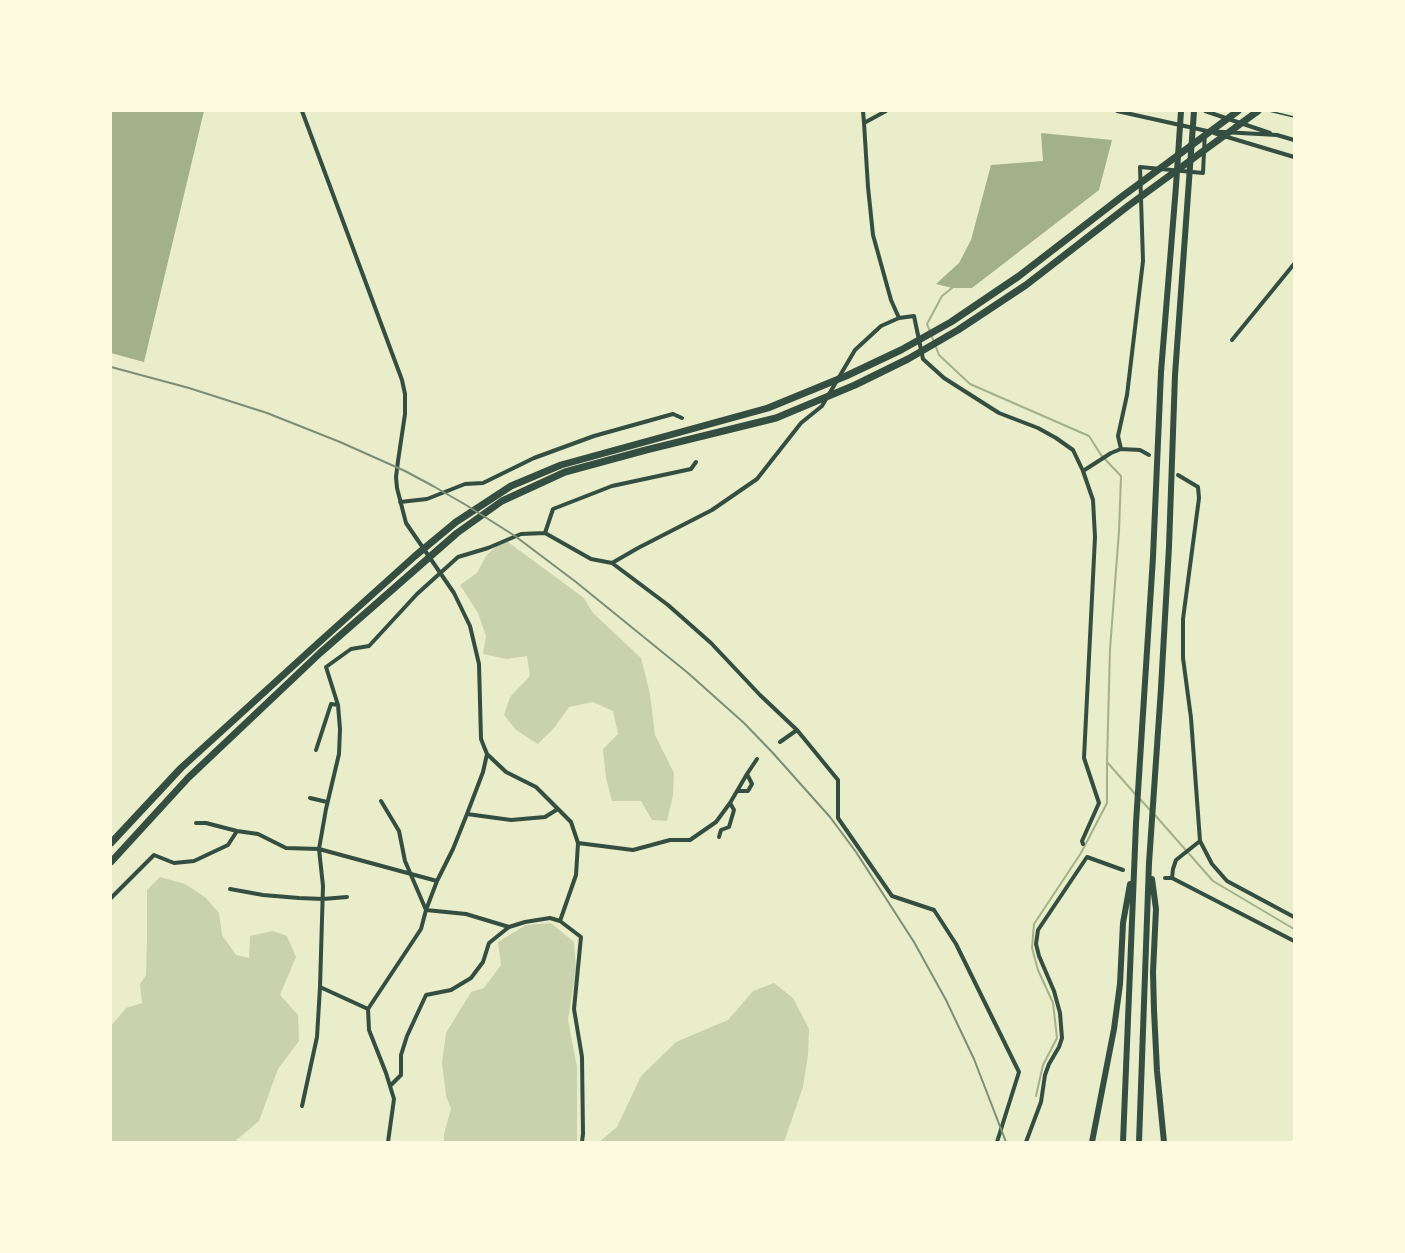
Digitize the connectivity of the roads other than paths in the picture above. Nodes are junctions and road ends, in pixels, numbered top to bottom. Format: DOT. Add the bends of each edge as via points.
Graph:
graph roads {
  1 [pos="302,111"];
  2 [pos="863,111"];
  3 [pos="886,111"];
  4 [pos="1117,111"];
  5 [pos="1181,111"];
  6 [pos="1194,111"];
  7 [pos="1205,111"];
  8 [pos="1238,111"];
  9 [pos="1257,111"];
  10 [pos="864,123"];
  11 [pos="1205,130"];
  12 [pos="1277,135"];
  13 [pos="1294,140"];
  14 [pos="1294,157"];
  15 [pos="1294,264"];
  16 [pos="899,318"];
  17 [pos="1232,340"];
  18 [pos="682,418"];
  19 [pos="1121,449"];
  20 [pos="1149,455"];
  21 [pos="696,462"];
  22 [pos="1083,471"];
  23 [pos="1178,475"];
  24 [pos="400,502"];
  25 [pos="545,533"];
  26 [pos="612,563"];
  27 [pos="338,705"];
  28 [pos="798,730"];
  29 [pos="780,742"];
  30 [pos="316,750"];
  31 [pos="487,754"];
  32 [pos="757,759"];
  33 [pos="747,774"];
  34 [pos="737,791"];
  35 [pos="310,798"];
  36 [pos="381,801"];
  37 [pos="327,802"];
  38 [pos="730,803"];
  39 [pos="558,809"];
  40 [pos="467,814"];
  41 [pos="196,824"];
  42 [pos="237,831"];
  43 [pos="719,837"];
  44 [pos="1200,841"];
  45 [pos="111,843"];
  46 [pos="578,843"];
  47 [pos="1083,844"];
  48 [pos="320,849"];
  49 [pos="1134,860"];
  50 [pos="111,862"];
  51 [pos="1149,863"];
  52 [pos="1123,870"];
  53 [pos="411,874"];
  54 [pos="1165,878"];
  55 [pos="1172,878"];
  56 [pos="437,881"];
  57 [pos="230,889"];
  58 [pos="347,897"];
  59 [pos="111,898"];
  60 [pos="323,899"];
  61 [pos="426,909"];
  62 [pos="1294,917"];
  63 [pos="560,921"];
  64 [pos="509,927"];
  65 [pos="1294,941"];
  66 [pos="320,987"];
  67 [pos="368,1009"];
  68 [pos="390,1086"];
  69 [pos="302,1106"];
  70 [pos="388,1142"];
  71 [pos="582,1142"];
  72 [pos="997,1142"];
  73 [pos="1026,1142"];
  74 [pos="1092,1142"];
  75 [pos="1122,1142"];
  76 [pos="1139,1142"];
  77 [pos="1164,1142"];
  1 -- 24 [label="street" via="402,380 405,414 396,477"];
  2 -- 10 [label="street"];
  3 -- 10 [label="street"];
  4 -- 11 [label="street"];
  5 -- 49 [label="highway" via="1161,372"];
  6 -- 51 [label="highway" via="1175,375"];
  7 -- 12 [label="street"];
  8 -- 45 [label="highway" via="1019,276 901,350 768,408 561,465 511,486 456,522 323,638 181,768"];
  9 -- 50 [label="highway" via="1026,285 908,359 776,418 565,472 502,501 457,533 320,653 188,778"];
  10 -- 16 [label="street" via="873,235"];
  11 -- 12 [label="street"];
  11 -- 14 [label="street"];
  11 -- 19 [label="street" via="1203,173 1140,167 1143,261 1127,395 1118,436"];
  12 -- 13 [label="street"];
  15 -- 17 [label="street"];
  16 -- 22 [label="street" via="914,316 923,359 944,378 999,414 1056,438 1073,450"];
  16 -- 26 [label="street" via="881,326 855,350 822,406 801,423 757,479 712,510"];
  18 -- 24 [label="street" via="673,414 594,436 534,458 483,483 465,484 427,499"];
  19 -- 20 [label="street" via="1140,450"];
  19 -- 22 [label="street"];
  21 -- 25 [label="street" via="691,469 612,486 554,509"];
  22 -- 47 [label="street" via="1093,500 1095,537 1084,758 1099,803"];
  23 -- 44 [label="street" via="1198,487 1199,498 1184,607 1183,658"];
  24 -- 31 [label="street" via="406,523 454,593 470,626 479,664 481,739"];
  25 -- 26 [label="street" via="591,559"];
  25 -- 27 [label="street" via="521,534 458,557 369,646 351,649 326,668"];
  26 -- 28 [label="street" via="711,643"];
  27 -- 30 [label="street" via="331,704"];
  27 -- 37 [label="street" via="339,754"];
  28 -- 29 [label="street"];
  28 -- 72 [label="street" via="838,780 838,818 892,896 934,910 956,944 1019,1072"];
  31 -- 39 [label="street" via="506,772 536,787"];
  31 -- 40 [label="street"];
  32 -- 33 [label="street"];
  33 -- 34 [label="street"];
  33 -- 34 [label="street" via="752,784 748,791"];
  34 -- 38 [label="street"];
  35 -- 37 [label="street"];
  36 -- 53 [label="street" via="399,831"];
  37 -- 48 [label="street"];
  38 -- 43 [label="street" via="734,810 729,827 721,830"];
  38 -- 46 [label="street" via="716,822 690,840 670,840 633,850"];
  39 -- 40 [label="street" via="545,817 511,820"];
  39 -- 46 [label="street" via="571,822"];
  40 -- 56 [label="street"];
  41 -- 42 [label="street"];
  42 -- 48 [label="street" via="258,834 286,848"];
  42 -- 59 [label="street" via="228,845 194,861 174,863 154,855"];
  44 -- 55 [label="street" via="1176,860"];
  44 -- 62 [label="street" via="1227,881"];
  46 -- 63 [label="street" via="576,875"];
  48 -- 53 [label="street"];
  48 -- 60 [label="street"];
  49 -- 74 [label="highway" via="1123,923 1114,1029"];
  49 -- 75 [label="highway"];
  51 -- 76 [label="highway"];
  51 -- 77 [label="highway" via="1156,909 1154,1010"];
  52 -- 73 [label="street" via="1087,857 1038,930 1036,944 1054,991 1062,1038 1045,1074 1041,1102"];
  53 -- 56 [label="street"];
  53 -- 61 [label="street"];
  54 -- 55 [label="street"];
  55 -- 65 [label="street"];
  56 -- 61 [label="street"];
  57 -- 60 [label="street"];
  58 -- 60 [label="street"];
  60 -- 66 [label="street"];
  61 -- 64 [label="street" via="466,914"];
  61 -- 67 [label="street" via="421,929"];
  63 -- 64 [label="street" via="550,918"];
  63 -- 71 [label="street" via="582,937 574,1009 582,1057"];
  64 -- 68 [label="street" via="489,943 483,963 471,978 451,990 426,995 401,1055 401,1075"];
  66 -- 67 [label="street"];
  66 -- 69 [label="street" via="317,1037"];
  67 -- 68 [label="street" via="369,1030"];
  68 -- 70 [label="street" via="394,1099"];
}
